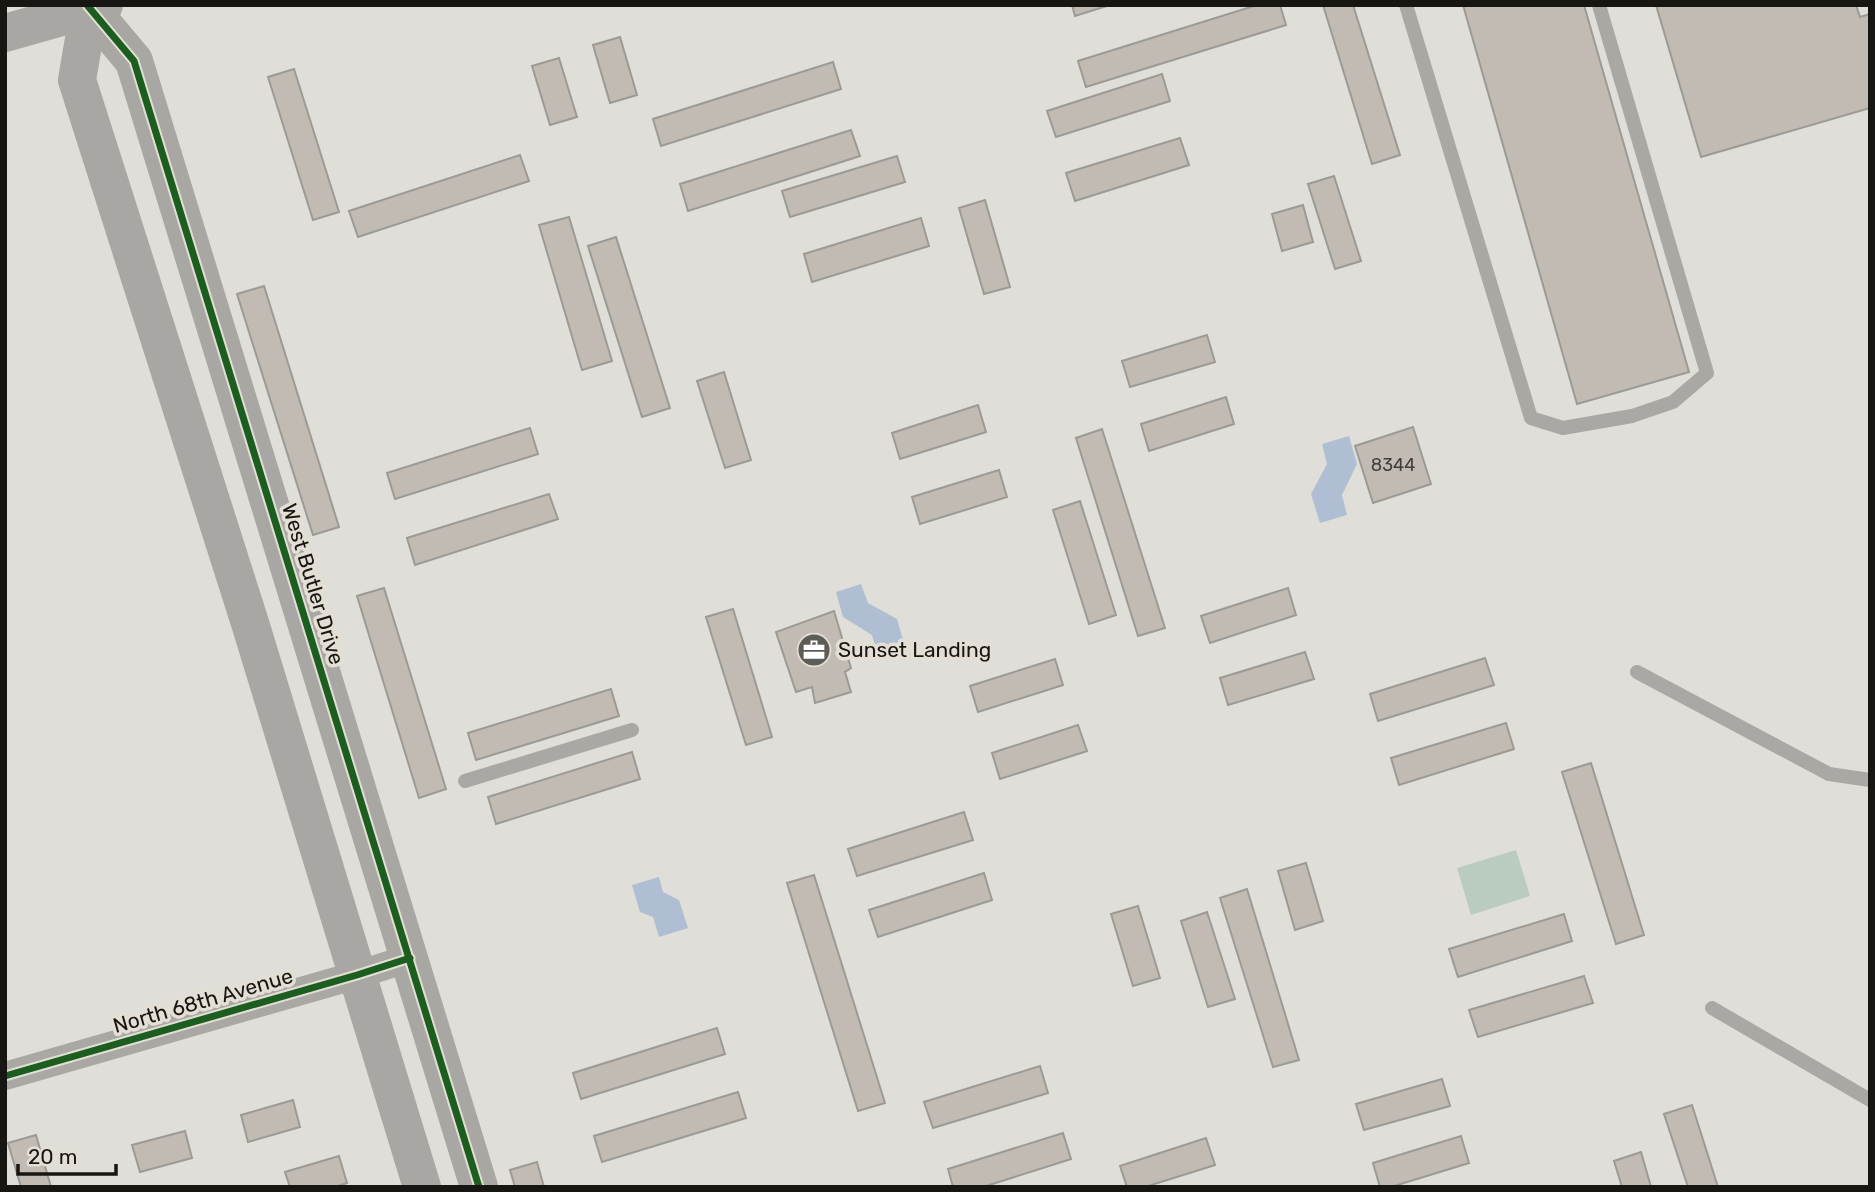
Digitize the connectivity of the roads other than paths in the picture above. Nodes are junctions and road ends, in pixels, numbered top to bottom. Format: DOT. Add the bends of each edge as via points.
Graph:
graph roads {
  1 [pos="1406,5"];
  2 [pos="1599,5"];
  3 [pos="93,7"];
  4 [pos="5,33"];
  5 [pos="1637,672"];
  6 [pos="632,730"];
  7 [pos="1870,780"];
  8 [pos="465,781"];
  9 [pos="410,958"];
  10 [pos="357,975"];
  11 [pos="1712,1008"];
  12 [pos="5,1076"];
  13 [pos="1870,1101"];
  14 [pos="422,1187"];
  15 [pos="479,1187"];
  1 -- 2 [label="lane" via="1531,418 1563,428 1632,416 1673,402 1707,373"];
  3 -- 4 [label="street"];
  3 -- 9 [label="street, West Butler Drive" via="134,61"];
  3 -- 10 [label="street" via="77,80"];
  5 -- 7 [label="lane" via="1829,774"];
  6 -- 8 [label="lane"];
  9 -- 10 [label="street, North 68th Avenue"];
  9 -- 15 [label="street, West Butler Drive"];
  10 -- 12 [label="street, North 68th Avenue"];
  10 -- 14 [label="street"];
  11 -- 13 [label="lane"];
}
